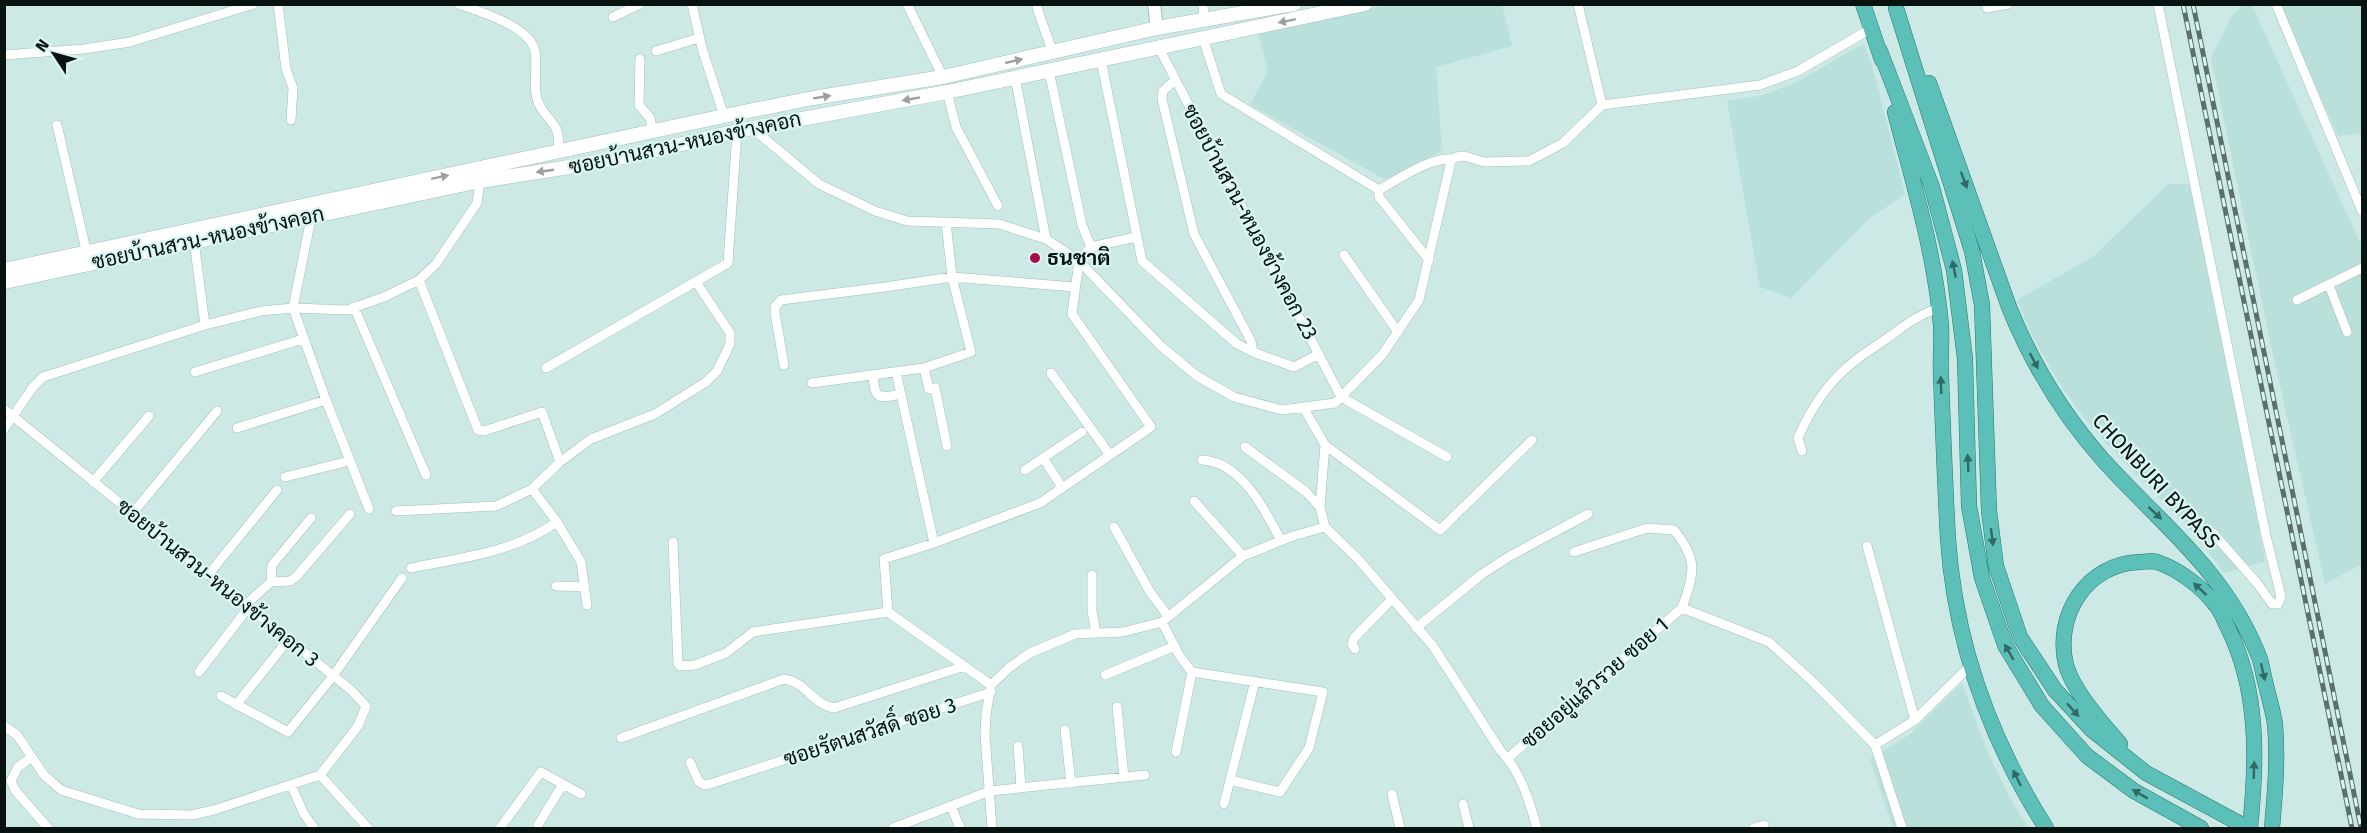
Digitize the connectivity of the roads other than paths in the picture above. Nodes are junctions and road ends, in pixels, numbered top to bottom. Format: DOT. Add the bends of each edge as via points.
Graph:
graph roads {
  1 [pos="254,4"];
  2 [pos="278,4"];
  3 [pos="459,4"];
  4 [pos="640,4"];
  5 [pos="692,4"];
  6 [pos="907,4"];
  7 [pos="1154,4"];
  8 [pos="1203,4"];
  9 [pos="1294,4"];
  10 [pos="1365,4"];
  11 [pos="1578,4"];
  12 [pos="1863,4"];
  13 [pos="2008,4"];
  14 [pos="2158,4"];
  15 [pos="2276,4"];
  16 [pos="1896,6"];
  17 [pos="1037,8"];
  18 [pos="1987,8"];
  19 [pos="613,17"];
  20 [pos="1204,20"];
  21 [pos="1157,28"];
  22 [pos="1872,28"];
  23 [pos="699,38"];
  24 [pos="1203,38"];
  25 [pos="1158,48"];
  26 [pos="656,51"];
  27 [pos="1880,51"];
  28 [pos="1053,53"];
  29 [pos="4,55"];
  30 [pos="640,58"];
  31 [pos="1101,60"];
  32 [pos="1049,71"];
  33 [pos="943,77"];
  34 [pos="1015,77"];
  35 [pos="1175,80"];
  36 [pos="947,92"];
  37 [pos="1602,105"];
  38 [pos="724,116"];
  39 [pos="291,120"];
  40 [pos="57,124"];
  41 [pos="752,128"];
  42 [pos="737,131"];
  43 [pos="647,133"];
  44 [pos="558,151"];
  45 [pos="644,153"];
  46 [pos="1452,163"];
  47 [pos="480,181"];
  48 [pos="1379,190"];
  49 [pos="998,206"];
  50 [pos="312,210"];
  51 [pos="2362,211"];
  52 [pos="946,222"];
  53 [pos="1136,237"];
  54 [pos="1046,238"];
  55 [pos="194,241"];
  56 [pos="1091,246"];
  57 [pos="87,254"];
  58 [pos="1344,255"];
  59 [pos="1429,260"];
  60 [pos="1079,261"];
  61 [pos="2362,268"];
  62 [pos="4,270"];
  63 [pos="952,277"];
  64 [pos="419,280"];
  65 [pos="4,282"];
  66 [pos="696,282"];
  67 [pos="2329,285"];
  68 [pos="1075,287"];
  69 [pos="2297,300"];
  70 [pos="354,307"];
  71 [pos="293,308"];
  72 [pos="1939,308"];
  73 [pos="205,325"];
  74 [pos="1398,332"];
  75 [pos="2347,332"];
  76 [pos="303,339"];
  77 [pos="1253,352"];
  78 [pos="1319,354"];
  79 [pos="784,365"];
  80 [pos="546,368"];
  81 [pos="924,368"];
  82 [pos="195,372"];
  83 [pos="896,372"];
  84 [pos="1051,373"];
  85 [pos="873,375"];
  86 [pos="812,383"];
  87 [pos="901,394"];
  88 [pos="1341,397"];
  89 [pos="326,400"];
  90 [pos="1303,407"];
  91 [pos="4,409"];
  92 [pos="217,411"];
  93 [pos="13,416"];
  94 [pos="149,416"];
  95 [pos="237,428"];
  96 [pos="4,429"];
  97 [pos="1082,432"];
  98 [pos="1532,440"];
  99 [pos="1324,445"];
  100 [pos="947,446"];
  101 [pos="1245,447"];
  102 [pos="1802,452"];
  103 [pos="1110,455"];
  104 [pos="1447,457"];
  105 [pos="1043,458"];
  106 [pos="1202,460"];
  107 [pos="349,461"];
  108 [pos="560,462"];
  109 [pos="1025,470"];
  110 [pos="426,475"];
  111 [pos="285,477"];
  112 [pos="93,482"];
  113 [pos="1062,487"];
  114 [pos="532,489"];
  115 [pos="278,490"];
  116 [pos="1194,501"];
  117 [pos="1320,507"];
  118 [pos="369,509"];
  119 [pos="396,511"];
  120 [pos="132,514"];
  121 [pos="350,514"];
  122 [pos="1588,514"];
  123 [pos="311,518"];
  124 [pos="557,522"];
  125 [pos="1114,526"];
  126 [pos="1325,527"];
  127 [pos="2212,532"];
  128 [pos="1281,541"];
  129 [pos="674,542"];
  130 [pos="934,543"];
  131 [pos="1867,546"];
  132 [pos="1574,552"];
  133 [pos="1243,556"];
  134 [pos="411,568"];
  135 [pos="208,575"];
  136 [pos="1092,575"];
  137 [pos="402,578"];
  138 [pos="271,582"];
  139 [pos="556,586"];
  140 [pos="585,587"];
  141 [pos="1392,599"];
  142 [pos="587,605"];
  143 [pos="247,606"];
  144 [pos="1683,608"];
  145 [pos="888,612"];
  146 [pos="1165,619"];
  147 [pos="1416,627"];
  148 [pos="1096,633"];
  149 [pos="288,640"];
  150 [pos="1174,646"];
  151 [pos="1355,649"];
  152 [pos="965,666"];
  153 [pos="1970,666"];
  154 [pos="199,672"];
  155 [pos="1192,672"];
  156 [pos="1105,675"];
  157 [pos="333,676"];
  158 [pos="1255,681"];
  159 [pos="991,688"];
  160 [pos="221,696"];
  161 [pos="236,705"];
  162 [pos="1117,707"];
  163 [pos="1915,720"];
  164 [pos="4,726"];
  165 [pos="1065,730"];
  166 [pos="621,738"];
  167 [pos="1875,745"];
  168 [pos="1018,746"];
  169 [pos="1176,752"];
  170 [pos="32,757"];
  171 [pos="1508,758"];
  172 [pos="690,762"];
  173 [pos="2146,773"];
  174 [pos="320,775"];
  175 [pos="1145,775"];
  176 [pos="1124,777"];
  177 [pos="1230,780"];
  178 [pos="1071,783"];
  179 [pos="563,784"];
  180 [pos="291,785"];
  181 [pos="1021,788"];
  182 [pos="990,791"];
  183 [pos="581,794"];
  184 [pos="1392,794"];
  185 [pos="1224,804"];
  186 [pos="1463,804"];
  187 [pos="951,806"];
  188 [pos="538,825"];
  189 [pos="1764,825"];
  190 [pos="2195,826"];
  191 [pos="48,828"];
  192 [pos="314,828"];
  193 [pos="368,828"];
  194 [pos="500,828"];
  195 [pos="896,828"];
  196 [pos="960,828"];
  197 [pos="992,828"];
  198 [pos="1400,828"];
  199 [pos="1469,828"];
  200 [pos="1537,828"];
  201 [pos="1754,828"];
  202 [pos="1902,828"];
  203 [pos="2046,828"];
  204 [pos="2249,828"];
  205 [pos="2272,828"];
  1 -- 29 [label="street" via="130,42"];
  2 -- 39 [label="street" via="286,69 293,88"];
  3 -- 44 [label="street" via="506,23 528,38 535,50 538,101 555,124 560,139"];
  4 -- 19 [label="street"];
  5 -- 23 [label="street"];
  6 -- 33 [label="street"];
  7 -- 21 [label="street"];
  8 -- 20 [label="street"];
  9 -- 20 [label="main road, ซอยบ้านสวน-หนองข้างคอก"];
  10 -- 24 [label="main road, ซอยบ้านสวน-หนองข้างคอก, one-way"];
  11 -- 37 [label="street"];
  12 -- 22 [label="highway"];
  13 -- 18 [label="street"];
  14 -- 127 [label="street" via="2281,597 2278,604 2272,604"];
  15 -- 51 [label="street"];
  16 -- 173 [label="highway, one-way" via="1972,251 1982,305 1989,511 1996,567 2019,637 2055,690 2092,730"];
  16 -- 205 [label="highway, CHONBURI BYPASS, one-way" via="1934,93 2009,307 2046,384 2104,461 2205,565 2233,603 2259,655 2275,723"];
  17 -- 28 [label="street"];
  20 -- 21 [label="main road, ซอยบ้านสวน-หนองข้างคอก"];
  21 -- 25 [label="main road"];
  21 -- 28 [label="main road, ซอยบ้านสวน-หนองข้างคอก"];
  22 -- 27 [label="highway"];
  22 -- 37 [label="street" via="1798,71 1760,85"];
  23 -- 26 [label="street"];
  23 -- 38 [label="street"];
  24 -- 25 [label="main road, ซอยบ้านสวน-หนองข้างคอก"];
  24 -- 48 [label="street" via="1221,93"];
  25 -- 31 [label="main road, ซอยบ้านสวน-หนองข้างคอก"];
  25 -- 35 [label="street, ซอยบ้านสวน-หนองข้างคอก 23"];
  27 -- 72 [label="highway" via="1931,253"];
  190 -- 27 [label="highway, one-way" via="2134,791 2087,756 2042,706 2005,645 1982,578 1969,506 1965,359 1954,270 1932,187"];
  33 -- 28 [label="main road, ซอยบ้านสวน-หนองข้างคอก, one-way"];
  30 -- 43 [label="street" via="639,105 650,118"];
  31 -- 32 [label="main road, ซอยบ้านสวน-หนองข้างคอก"];
  31 -- 53 [label="street"];
  32 -- 34 [label="main road, ซอยบ้านสวน-หนองข้างคอก"];
  32 -- 56 [label="street" via="1082,225"];
  38 -- 33 [label="main road, ซอยบ้านสวน-หนองข้างคอก, one-way"];
  34 -- 36 [label="main road, ซอยบ้านสวน-หนองข้างคอก"];
  34 -- 54 [label="street"];
  35 -- 77 [label="street" via="1163,91 1162,99 1194,234 1251,341"];
  35 -- 78 [label="street, ซอยบ้านสวน-หนองข้างคอก 23"];
  36 -- 41 [label="main road, ซอยบ้านสวน-หนองข้างคอก, one-way"];
  36 -- 49 [label="street" via="956,127"];
  37 -- 46 [label="street" via="1563,143 1528,161 1484,162 1464,156"];
  38 -- 43 [label="main road, ซอยบ้านสวน-หนองข้างคอก"];
  40 -- 57 [label="street"];
  41 -- 42 [label="main road, ซอยบ้านสวน-หนองข้างคอก"];
  41 -- 52 [label="street" via="819,184 866,207 907,221"];
  42 -- 45 [label="main road, ซอยบ้านสวน-หนองข้างคอก"];
  42 -- 66 [label="street" via="729,260"];
  43 -- 44 [label="main road, ซอยบ้านสวน-หนองข้างคอก"];
  43 -- 45 [label="main road"];
  50 -- 44 [label="main road, ซอยบ้านสวน-หนองข้างคอก, one-way"];
  45 -- 47 [label="main road, ซอยบ้านสวน-หนองข้างคอก, one-way"];
  46 -- 48 [label="street" via="1446,158 1435,160"];
  46 -- 59 [label="street"];
  47 -- 50 [label="main road, ซอยบ้านสวน-หนองข้างคอก"];
  47 -- 64 [label="street" via="477,203 436,264"];
  48 -- 59 [label="street" via="1379,197"];
  50 -- 55 [label="main road, ซอยบ้านสวน-หนองข้างคอก"];
  50 -- 57 [label="main road, ซอยบ้านสวน-หนองข้างคอก"];
  50 -- 71 [label="street"];
  52 -- 54 [label="street" via="999,224"];
  52 -- 63 [label="street"];
  53 -- 56 [label="street"];
  53 -- 77 [label="street" via="1142,261 1237,344"];
  54 -- 60 [label="street"];
  55 -- 65 [label="main road, ซอยบ้านสวน-หนองข้างคอก"];
  55 -- 73 [label="street"];
  56 -- 60 [label="street"];
  57 -- 62 [label="main road, ซอยบ้านสวน-หนองข้างคอก"];
  58 -- 74 [label="street"];
  59 -- 74 [label="street" via="1419,300"];
  60 -- 68 [label="street"];
  60 -- 90 [label="street" via="1162,347 1197,376 1234,397 1282,410"];
  61 -- 67 [label="street"];
  63 -- 68 [label="street"];
  63 -- 79 [label="street" via="781,300 775,313"];
  63 -- 81 [label="street" via="971,352"];
  64 -- 70 [label="street"];
  64 -- 108 [label="street" via="478,430 542,412"];
  66 -- 80 [label="street"];
  66 -- 108 [label="street" via="730,333 730,344 717,371 655,414 591,439"];
  67 -- 69 [label="street"];
  67 -- 75 [label="street"];
  68 -- 103 [label="street" via="1072,314 1151,427"];
  70 -- 71 [label="street"];
  70 -- 110 [label="street"];
  71 -- 73 [label="street" via="261,311"];
  71 -- 76 [label="street"];
  72 -- 102 [label="street" via="1903,325 1829,384 1798,438"];
  153 -- 72 [label="highway, one-way" via="1948,542"];
  73 -- 93 [label="street" via="43,377"];
  74 -- 88 [label="street" via="1382,355"];
  76 -- 82 [label="street"];
  76 -- 89 [label="street"];
  77 -- 78 [label="street" via="1294,367"];
  78 -- 88 [label="street, ซอยบ้านสวน-หนองข้างคอก 23"];
  81 -- 83 [label="street"];
  81 -- 100 [label="street" via="929,389 935,388"];
  83 -- 85 [label="street"];
  83 -- 87 [label="street"];
  84 -- 103 [label="street"];
  85 -- 86 [label="street"];
  85 -- 87 [label="street" via="876,395 883,398"];
  87 -- 130 [label="street"];
  88 -- 90 [label="street" via="1335,403"];
  88 -- 104 [label="street"];
  89 -- 95 [label="street"];
  89 -- 107 [label="street"];
  90 -- 99 [label="street"];
  91 -- 93 [label="street, ซอยบ้านสวน-หนองข้างคอก 3"];
  92 -- 120 [label="street"];
  93 -- 96 [label="street"];
  93 -- 112 [label="street, ซอยบ้านสวน-หนองข้างคอก 3"];
  94 -- 112 [label="street"];
  97 -- 105 [label="street"];
  98 -- 99 [label="street" via="1440,530"];
  99 -- 117 [label="street"];
  101 -- 117 [label="street"];
  103 -- 113 [label="street"];
  105 -- 109 [label="street"];
  105 -- 113 [label="street"];
  106 -- 128 [label="street" via="1214,461 1239,478 1267,513"];
  107 -- 111 [label="street"];
  107 -- 118 [label="street"];
  108 -- 114 [label="street"];
  112 -- 120 [label="street, ซอยบ้านสวน-หนองข้างคอก 3"];
  113 -- 130 [label="street" via="1040,503"];
  114 -- 119 [label="street" via="496,506"];
  114 -- 124 [label="street"];
  115 -- 135 [label="street"];
  116 -- 133 [label="street"];
  117 -- 126 [label="street"];
  120 -- 135 [label="street, ซอยบ้านสวน-หนองข้างคอก 3"];
  121 -- 138 [label="street" via="296,577"];
  122 -- 147 [label="street" via="1509,556"];
  123 -- 138 [label="street" via="272,565"];
  124 -- 134 [label="street" via="513,546"];
  124 -- 140 [label="street" via="581,562"];
  125 -- 146 [label="street"];
  126 -- 128 [label="street"];
  126 -- 141 [label="street"];
  128 -- 133 [label="street"];
  129 -- 145 [label="street" via="680,666 695,665 726,653 753,632"];
  130 -- 145 [label="street" via="884,559"];
  131 -- 163 [label="street"];
  132 -- 144 [label="street" via="1647,528 1674,530 1688,547 1694,574"];
  133 -- 146 [label="street"];
  135 -- 143 [label="street, ซอยบ้านสวน-หนองข้างคอก 3"];
  136 -- 148 [label="street"];
  137 -- 157 [label="street"];
  138 -- 143 [label="street"];
  139 -- 140 [label="street"];
  140 -- 142 [label="street"];
  141 -- 147 [label="street"];
  141 -- 151 [label="street" via="1354,638"];
  143 -- 149 [label="street, ซอยบ้านสวน-หนองข้างคอก 3"];
  143 -- 154 [label="street"];
  144 -- 167 [label="street" via="1769,642"];
  144 -- 171 [label="street, ซอยอยู่แล้วรวย ซอย 1"];
  145 -- 152 [label="street"];
  146 -- 148 [label="street" via="1123,632"];
  146 -- 150 [label="street"];
  147 -- 171 [label="street"];
  148 -- 159 [label="street" via="1075,634 1030,653"];
  149 -- 157 [label="street, ซอยบ้านสวน-หนองข้างคอก 3"];
  149 -- 161 [label="street"];
  150 -- 155 [label="street"];
  150 -- 156 [label="street"];
  152 -- 159 [label="street"];
  152 -- 166 [label="street" via="834,708 794,681 784,679"];
  153 -- 163 [label="street"];
  203 -- 153 [label="highway, one-way" via="2023,792 1996,736"];
  155 -- 158 [label="street"];
  155 -- 169 [label="street"];
  157 -- 161 [label="street" via="288,732"];
  157 -- 174 [label="street, ซอยบ้านสวน-หนองข้างคอก 3" via="366,706 358,726"];
  158 -- 177 [label="street"];
  158 -- 177 [label="street" via="1323,692 1309,748 1280,792"];
  159 -- 172 [label="street, ซอยรัตนสวัสดิ์ ซอย 3" via="704,785"];
  159 -- 182 [label="street" via="985,735"];
  160 -- 161 [label="street"];
  162 -- 176 [label="street"];
  163 -- 167 [label="street"];
  164 -- 170 [label="street" via="17,735"];
  165 -- 178 [label="street"];
  167 -- 202 [label="street"];
  168 -- 181 [label="street"];
  170 -- 180 [label="street" via="61,790 138,814 192,815"];
  170 -- 191 [label="street" via="18,767 10,781"];
  171 -- 200 [label="street" via="1529,798"];
  173 -- 204 [label="highway"];
  204 -- 173 [label="highway, one-way" via="2254,752 2252,703 2240,652 2216,604 2186,576 2156,561 2122,562 2094,577 2074,600 2064,629 2066,666 2083,698"];
  174 -- 180 [label="street"];
  174 -- 193 [label="street"];
  175 -- 176 [label="street"];
  176 -- 178 [label="street"];
  177 -- 185 [label="street"];
  178 -- 181 [label="street"];
  179 -- 183 [label="street"];
  179 -- 188 [label="street"];
  179 -- 194 [label="street" via="541,772"];
  180 -- 192 [label="street"];
  181 -- 182 [label="street"];
  182 -- 187 [label="street"];
  182 -- 197 [label="street"];
  184 -- 198 [label="street"];
  186 -- 199 [label="street"];
  187 -- 195 [label="street"];
  187 -- 196 [label="street"];
  189 -- 201 [label="street"];
}
